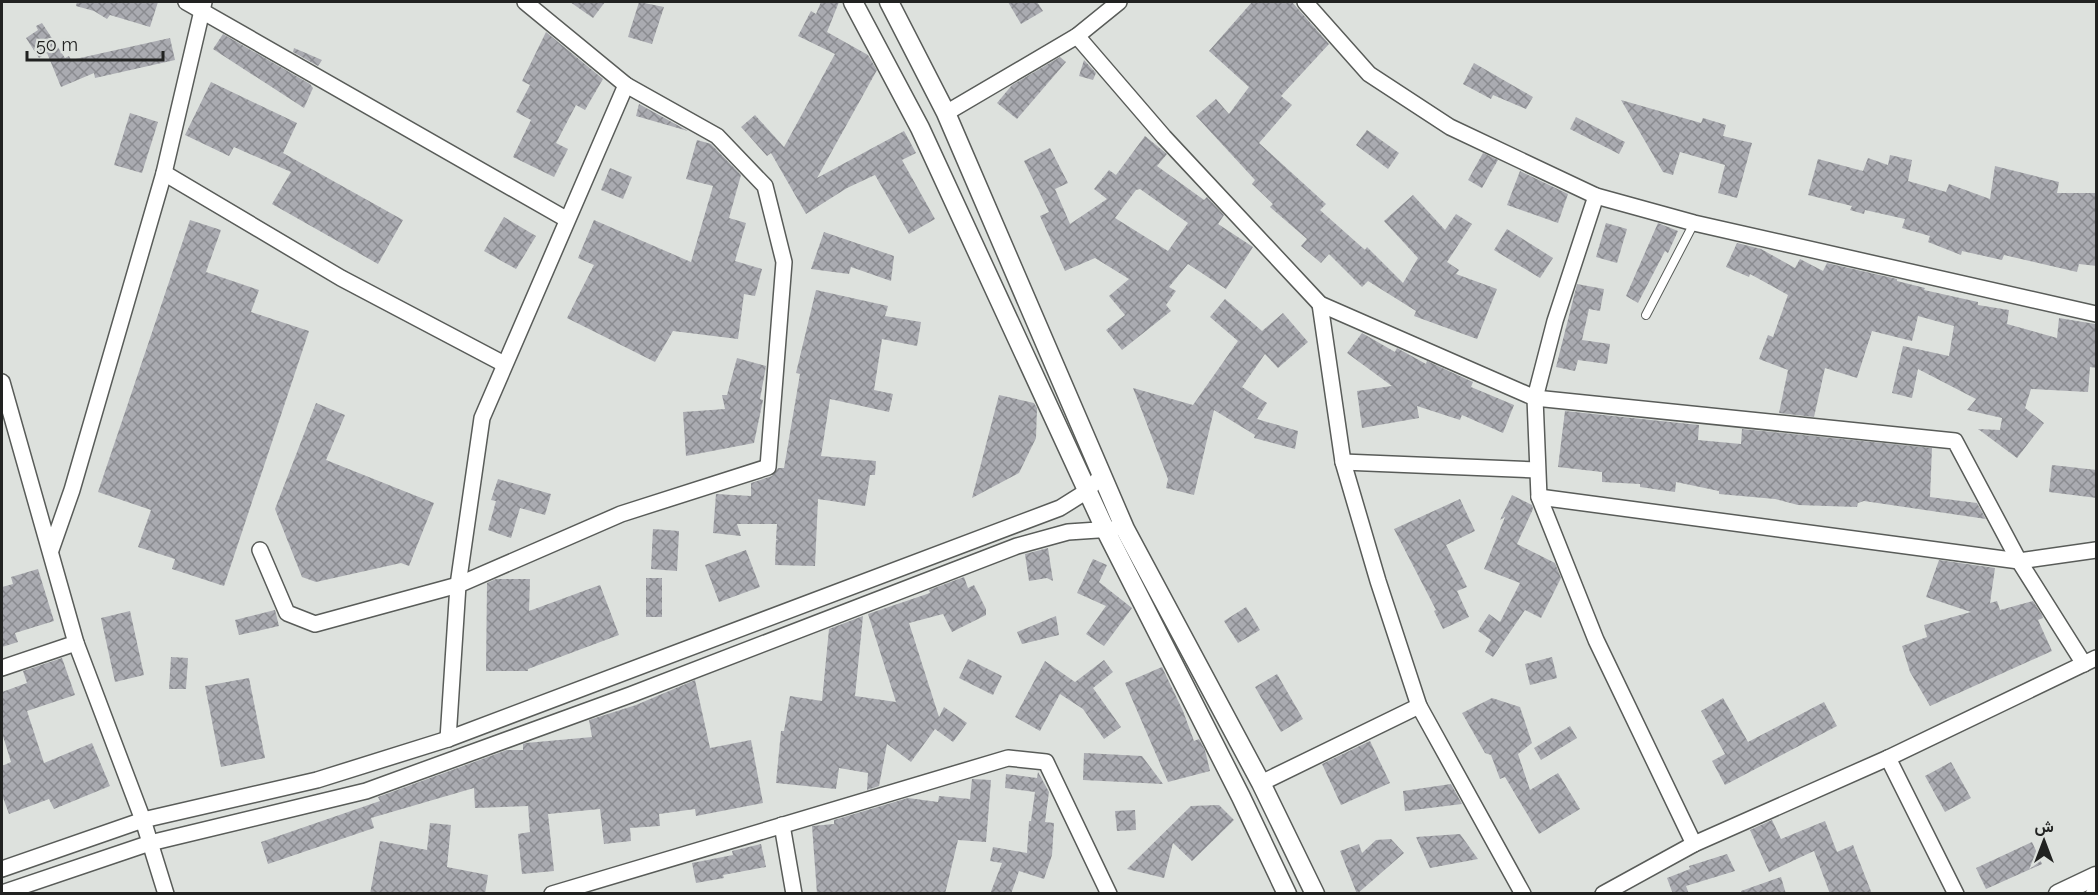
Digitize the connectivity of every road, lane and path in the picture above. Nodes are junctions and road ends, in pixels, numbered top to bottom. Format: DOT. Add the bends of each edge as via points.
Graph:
graph roads {
  1 [pos="186,2"];
  2 [pos="525,2"];
  3 [pos="854,2"];
  4 [pos="889,2"];
  5 [pos="1119,2"];
  6 [pos="1305,2"];
  7 [pos="203,6"];
  8 [pos="1077,36"];
  9 [pos="626,85"];
  10 [pos="946,112"];
  11 [pos="164,173"];
  12 [pos="1596,196"];
  13 [pos="566,219"];
  14 [pos="1694,223"];
  15 [pos="1320,304"];
  16 [pos="2097,314"];
  17 [pos="1646,315"];
  18 [pos="504,364"];
  19 [pos="2,382"];
  20 [pos="1535,398"];
  21 [pos="1342,462"];
  22 [pos="1537,470"];
  23 [pos="1101,476"];
  24 [pos="1087,491"];
  25 [pos="1539,497"];
  26 [pos="1105,529"];
  27 [pos="1125,529"];
  28 [pos="51,550"];
  29 [pos="260,550"];
  30 [pos="2097,550"];
  31 [pos="2019,561"];
  32 [pos="458,585"];
  33 [pos="76,643"];
  34 [pos="2090,661"];
  35 [pos="2,668"];
  36 [pos="1419,706"];
  37 [pos="448,739"];
  38 [pos="1888,758"];
  39 [pos="1261,783"];
  40 [pos="143,820"];
  41 [pos="782,825"];
  42 [pos="150,843"];
  43 [pos="1694,844"];
  44 [pos="2,868"];
  45 [pos="2097,876"];
  46 [pos="2,893"];
  47 [pos="166,894"];
  48 [pos="552,894"];
  49 [pos="795,894"];
  50 [pos="1109,894"];
  51 [pos="1287,894"];
  52 [pos="1315,894"];
  53 [pos="1523,894"];
  54 [pos="1604,894"];
  55 [pos="1956,894"];
  56 [pos="2058,894"];
  1 -- 7 [label="street"];
  2 -- 9 [label="street"];
  3 -- 24 [label="street" via="920,128"];
  4 -- 10 [label="street"];
  5 -- 8 [label="street"];
  6 -- 12 [label="street" via="1369,74 1450,127"];
  7 -- 11 [label="street"];
  7 -- 13 [label="street"];
  8 -- 10 [label="street"];
  8 -- 15 [label="street" via="1164,137"];
  9 -- 13 [label="street"];
  9 -- 32 [label="street" via="717,136 765,186 784,262 768,467 621,514"];
  10 -- 23 [label="street"];
  11 -- 18 [label="street" via="341,278"];
  11 -- 28 [label="street"];
  12 -- 14 [label="street"];
  12 -- 20 [label="street" via="1555,321"];
  13 -- 18 [label="street"];
  14 -- 16 [label="street"];
  14 -- 17 [label="lane"];
  15 -- 20 [label="street"];
  15 -- 21 [label="street"];
  18 -- 32 [label="street" via="482,418"];
  19 -- 28 [label="street"];
  20 -- 22 [label="street"];
  20 -- 31 [label="street" via="1954,441"];
  21 -- 22 [label="street"];
  21 -- 36 [label="street"];
  22 -- 25 [label="street"];
  23 -- 24 [label="street"];
  23 -- 27 [label="street"];
  24 -- 26 [label="street"];
  24 -- 37 [label="street" via="1060,508"];
  25 -- 31 [label="street"];
  25 -- 43 [label="street" via="1596,640"];
  26 -- 27 [label="street"];
  26 -- 42 [label="street" via="1068,532 1017,546 366,791"];
  26 -- 51 [label="street"];
  27 -- 39 [label="street"];
  28 -- 33 [label="street"];
  29 -- 32 [label="street" via="287,613 315,624"];
  30 -- 31 [label="street"];
  31 -- 34 [label="street"];
  32 -- 37 [label="street"];
  33 -- 35 [label="street"];
  33 -- 40 [label="street"];
  34 -- 38 [label="street"];
  36 -- 39 [label="street"];
  36 -- 53 [label="street"];
  37 -- 40 [label="street" via="317,780"];
  38 -- 43 [label="street"];
  38 -- 55 [label="street"];
  39 -- 52 [label="street"];
  40 -- 42 [label="street"];
  40 -- 44 [label="street"];
  41 -- 48 [label="street"];
  41 -- 49 [label="street"];
  41 -- 50 [label="street" via="1008,758 1046,762"];
  42 -- 46 [label="street"];
  42 -- 47 [label="street"];
  43 -- 54 [label="street"];
  45 -- 56 [label="street"];
}
